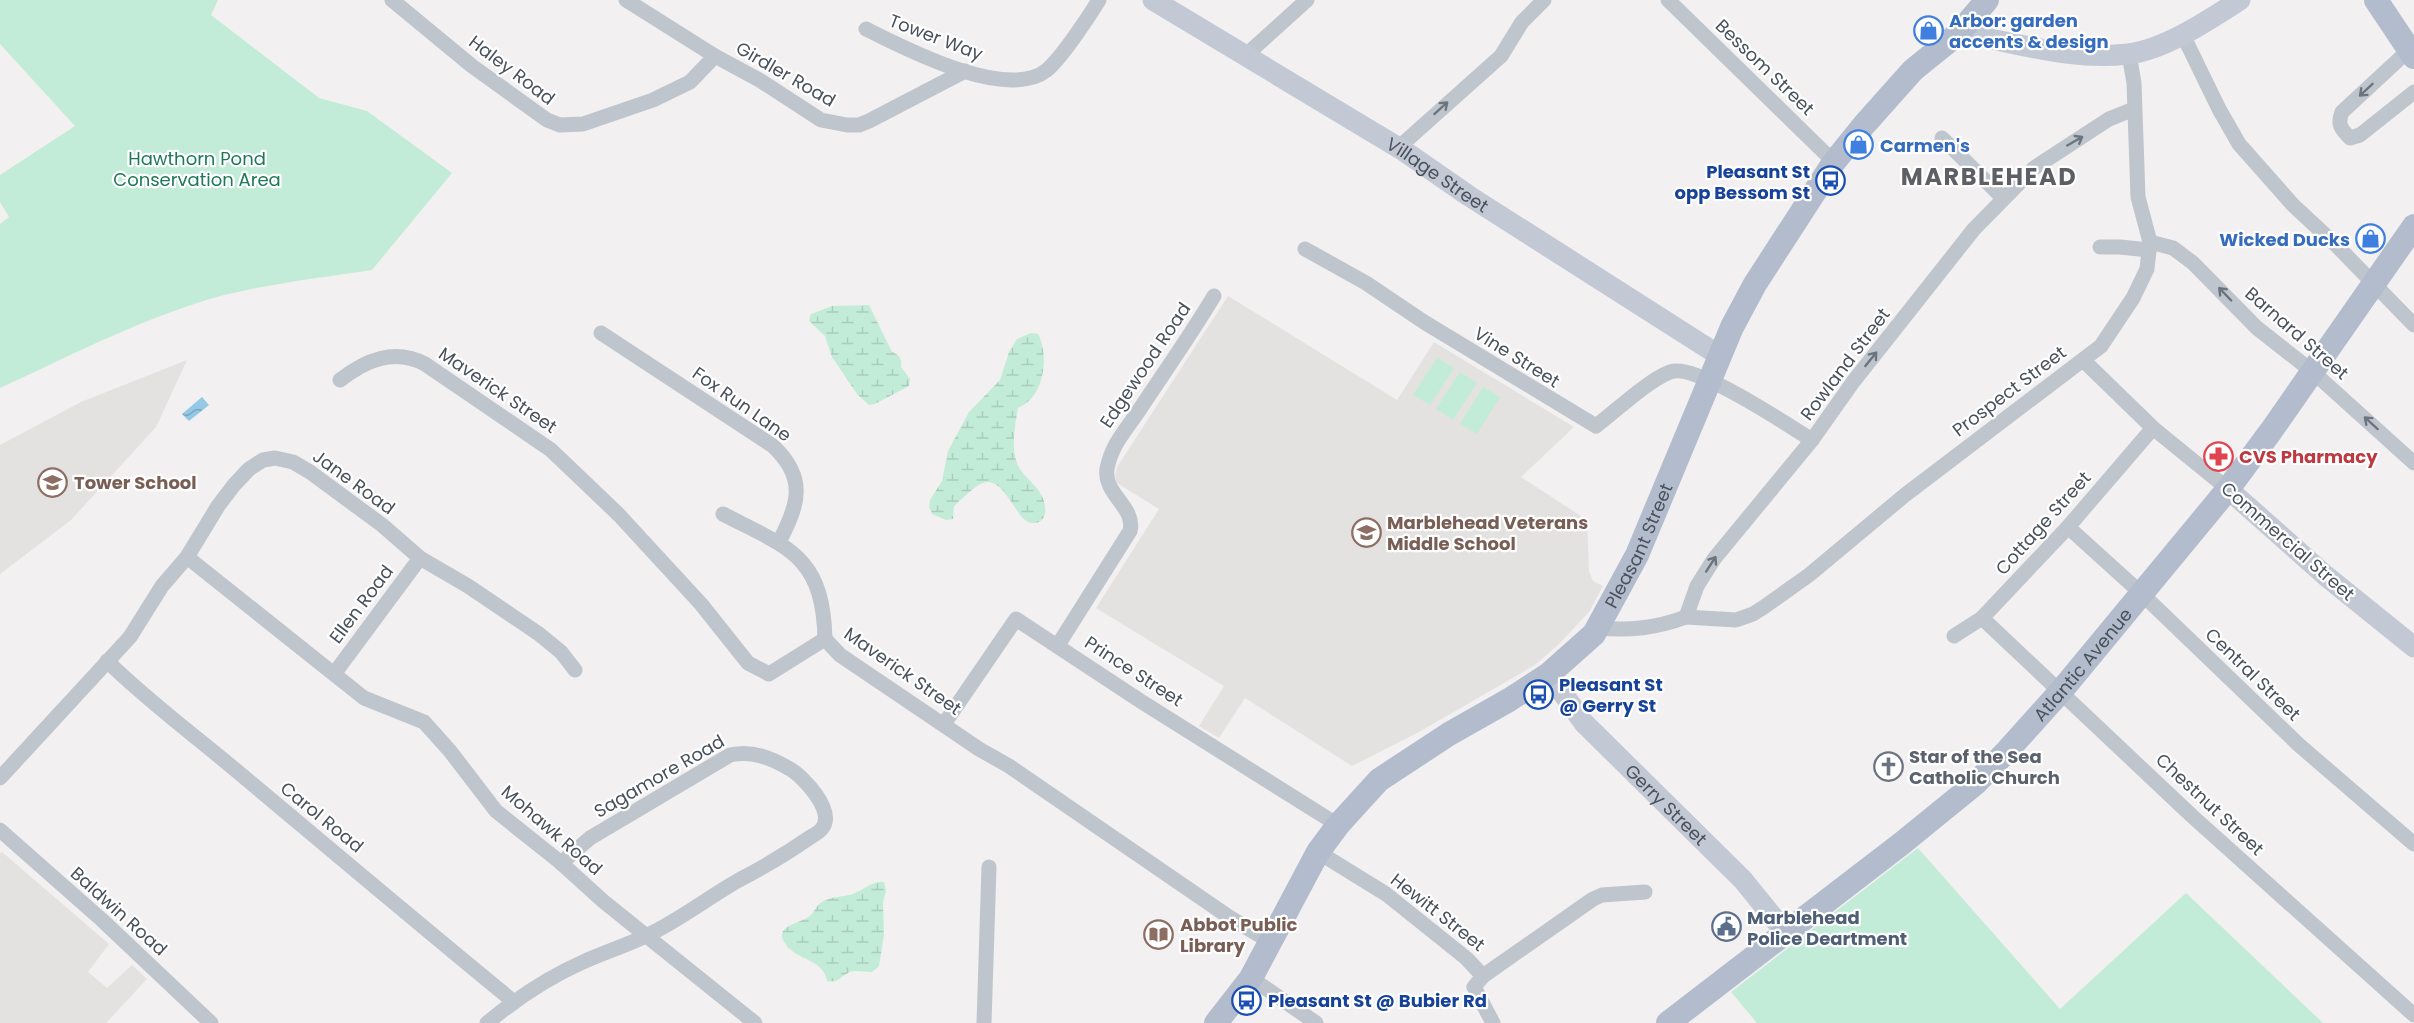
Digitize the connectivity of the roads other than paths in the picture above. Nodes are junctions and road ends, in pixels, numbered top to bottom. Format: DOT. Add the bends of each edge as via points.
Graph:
graph roads {
  1 [pos="392,0"];
  2 [pos="626,0"];
  3 [pos="1099,0"];
  4 [pos="1307,0"];
  5 [pos="1544,0"];
  6 [pos="1668,0"];
  7 [pos="1987,0"];
  8 [pos="2240,0"];
  9 [pos="2376,0"];
  10 [pos="1163,2"];
  11 [pos="866,30"];
  12 [pos="1959,33"];
  13 [pos="2182,33"];
  14 [pos="2129,54"];
  15 [pos="2411,54"];
  16 [pos="715,56"];
  17 [pos="1252,59"];
  18 [pos="965,71"];
  19 [pos="2414,92"];
  20 [pos="2134,109"];
  21 [pos="1942,138"];
  22 [pos="1398,148"];
  23 [pos="1834,162"];
  24 [pos="2003,198"];
  25 [pos="2414,226"];
  26 [pos="2149,246"];
  27 [pos="2100,248"];
  28 [pos="1305,249"];
  29 [pos="2374,286"];
  30 [pos="1214,296"];
  31 [pos="2414,325"];
  32 [pos="601,333"];
  33 [pos="1720,356"];
  34 [pos="2083,360"];
  35 [pos="2313,372"];
  36 [pos="1710,379"];
  37 [pos="340,380"];
  38 [pos="2153,428"];
  39 [pos="1812,440"];
  40 [pos="2414,463"];
  41 [pos="2228,489"];
  42 [pos="723,514"];
  43 [pos="2068,527"];
  44 [pos="779,542"];
  45 [pos="187,557"];
  46 [pos="420,558"];
  47 [pos="2142,594"];
  48 [pos="1686,617"];
  49 [pos="1982,618"];
  50 [pos="1598,628"];
  51 [pos="1954,636"];
  52 [pos="825,639"];
  53 [pos="1058,645"];
  54 [pos="2414,647"];
  55 [pos="106,661"];
  56 [pos="575,670"];
  57 [pos="334,674"];
  58 [pos="1549,674"];
  59 [pos="2061,691"];
  60 [pos="944,724"];
  61 [pos="0,778"];
  62 [pos="1338,825"];
  63 [pos="0,830"];
  64 [pos="2414,844"];
  65 [pos="1318,852"];
  66 [pos="561,863"];
  67 [pos="989,867"];
  68 [pos="1645,892"];
  69 [pos="1785,932"];
  70 [pos="647,936"];
  71 [pos="1269,941"];
  72 [pos="1483,976"];
  73 [pos="1251,978"];
  74 [pos="514,1002"];
  75 [pos="2414,1015"];
  76 [pos="206,1021"];
  77 [pos="487,1023"];
  78 [pos="755,1023"];
  79 [pos="984,1023"];
  80 [pos="1216,1023"];
  81 [pos="1316,1023"];
  82 [pos="1493,1023"];
  83 [pos="1669,1023"];
  1 -- 16 [label="street, Haley Road" via="472,66 547,120 560,125 596,120 669,93 690,82"];
  2 -- 16 [label="street, Girdler Road"];
  3 -- 18 [label="street, Tower Way" via="1057,60 1030,79 1000,79"];
  4 -- 17 [label="street"];
  22 -- 5 [label="street, one-way" via="1501,56 1522,22"];
  6 -- 23 [label="street, Bessom Street"];
  7 -- 12 [label="main road, Pleasant Street"];
  8 -- 13 [label="main road"];
  9 -- 15 [label="main road"];
  10 -- 17 [label="main road, Village Street"];
  11 -- 18 [label="street, Tower Way"];
  12 -- 14 [label="main road" via="2060,52"];
  12 -- 23 [label="main road, Pleasant Street" via="1913,70"];
  13 -- 14 [label="main road"];
  13 -- 29 [label="street" via="2239,144"];
  14 -- 20 [label="street, Prospect Street"];
  15 -- 19 [label="street, one-way" via="2342,112 2341,130 2350,138 2360,135"];
  16 -- 18 [label="street, Girdler Road" via="821,120 847,125 869,122"];
  17 -- 22 [label="main road, Village Street"];
  24 -- 20 [label="street, Rowland Street, one-way" via="2034,168 2064,147 2109,119"];
  20 -- 26 [label="street, Prospect Street" via="2138,197"];
  21 -- 24 [label="street"];
  22 -- 33 [label="main road, Village Street"];
  23 -- 33 [label="main road, Pleasant Street" via="1755,284"];
  39 -- 24 [label="street, Rowland Street, one-way" via="1853,382"];
  25 -- 29 [label="main road, Atlantic Avenue"];
  26 -- 27 [label="street, Barnard Street"];
  26 -- 34 [label="street, Prospect Street" via="2147,269 2133,298 2101,346"];
  35 -- 26 [label="street, Barnard Street, one-way" via="2257,328 2193,263 2173,248"];
  28 -- 36 [label="street, Vine Street" via="1596,426 1669,372 1679,370"];
  29 -- 31 [label="street"];
  29 -- 35 [label="main road, Atlantic Avenue"];
  30 -- 53 [label="street, Edgewood Road" via="1114,445 1107,481 1128,513 1130,531"];
  32 -- 44 [label="street, Fox Run Lane" via="787,459 796,488 789,522"];
  33 -- 36 [label="main road, Pleasant Street"];
  34 -- 38 [label="street, Commercial Street"];
  34 -- 48 [label="street, Prospect Street" via="1769,604 1736,620"];
  40 -- 35 [label="street, Barnard Street, one-way"];
  35 -- 41 [label="main road, Atlantic Avenue"];
  36 -- 39 [label="street"];
  36 -- 50 [label="main road, Pleasant Street" via="1637,555"];
  37 -- 52 [label="street, Maverick Street" via="372,362 412,357 551,450 619,515 701,604 748,663 769,674"];
  38 -- 41 [label="street, Commercial Street"];
  38 -- 43 [label="street, Cottage Street"];
  48 -- 39 [label="street, Rowland Street, one-way" via="1697,586 1714,559"];
  41 -- 47 [label="main road, Atlantic Avenue"];
  41 -- 54 [label="main road, Commercial Street"];
  42 -- 44 [label="street"];
  43 -- 47 [label="street, Central Street"];
  43 -- 49 [label="street, Cottage Street"];
  44 -- 52 [label="street" via="814,579"];
  45 -- 46 [label="street, Jane Road" via="234,484 263,460 275,458 310,472"];
  45 -- 55 [label="street, Jane Road" via="162,586 130,637"];
  45 -- 57 [label="street, Mohawk Road"];
  46 -- 56 [label="street, Jane Road" via="539,634"];
  46 -- 57 [label="street, Ellen Road"];
  47 -- 59 [label="main road, Atlantic Avenue"];
  47 -- 64 [label="street, Central Street" via="2299,745"];
  48 -- 50 [label="street" via="1646,628"];
  49 -- 51 [label="street, Cottage Street"];
  49 -- 59 [label="street, Chestnut Street"];
  50 -- 58 [label="main road, Pleasant Street"];
  52 -- 60 [label="street, Maverick Street" via="840,655"];
  53 -- 60 [label="street, Prince Street" via="1016,619"];
  53 -- 62 [label="street, Prince Street"];
  55 -- 61 [label="street, Jane Road"];
  55 -- 74 [label="street, Carol Road"];
  57 -- 66 [label="street, Mohawk Road" via="364,698 424,722 496,811"];
  58 -- 62 [label="main road, Pleasant Street" via="1379,780"];
  58 -- 69 [label="main road, Gerry Street" via="1584,723 1743,880"];
  59 -- 69 [label="main road, Atlantic Avenue" via="1977,783"];
  59 -- 75 [label="street, Chestnut Street" via="2192,816"];
  60 -- 71 [label="street, Maverick Street"];
  62 -- 65 [label="main road, Pleasant Street"];
  63 -- 76 [label="street, Baldwin Road" via="102,920"];
  65 -- 71 [label="main road, Pleasant Street"];
  65 -- 72 [label="street, Hewitt Street" via="1386,894"];
  66 -- 70 [label="street, Mohawk Road"];
  66 -- 70 [label="street, Sagamore Road" via="590,838 730,754 763,756 792,770 808,784 822,804 827,819 823,829"];
  67 -- 79 [label="street"];
  68 -- 72 [label="street" via="1593,899"];
  69 -- 83 [label="main road, Atlantic Avenue"];
  70 -- 74 [label="street" via="582,962"];
  70 -- 78 [label="street, Mohawk Road"];
  71 -- 73 [label="main road, Pleasant Street"];
  72 -- 82 [label="street, Hewitt Street" via="1474,987"];
  73 -- 80 [label="main road, Pleasant Street"];
  73 -- 81 [label="street"];
  74 -- 77 [label="street"];
}
